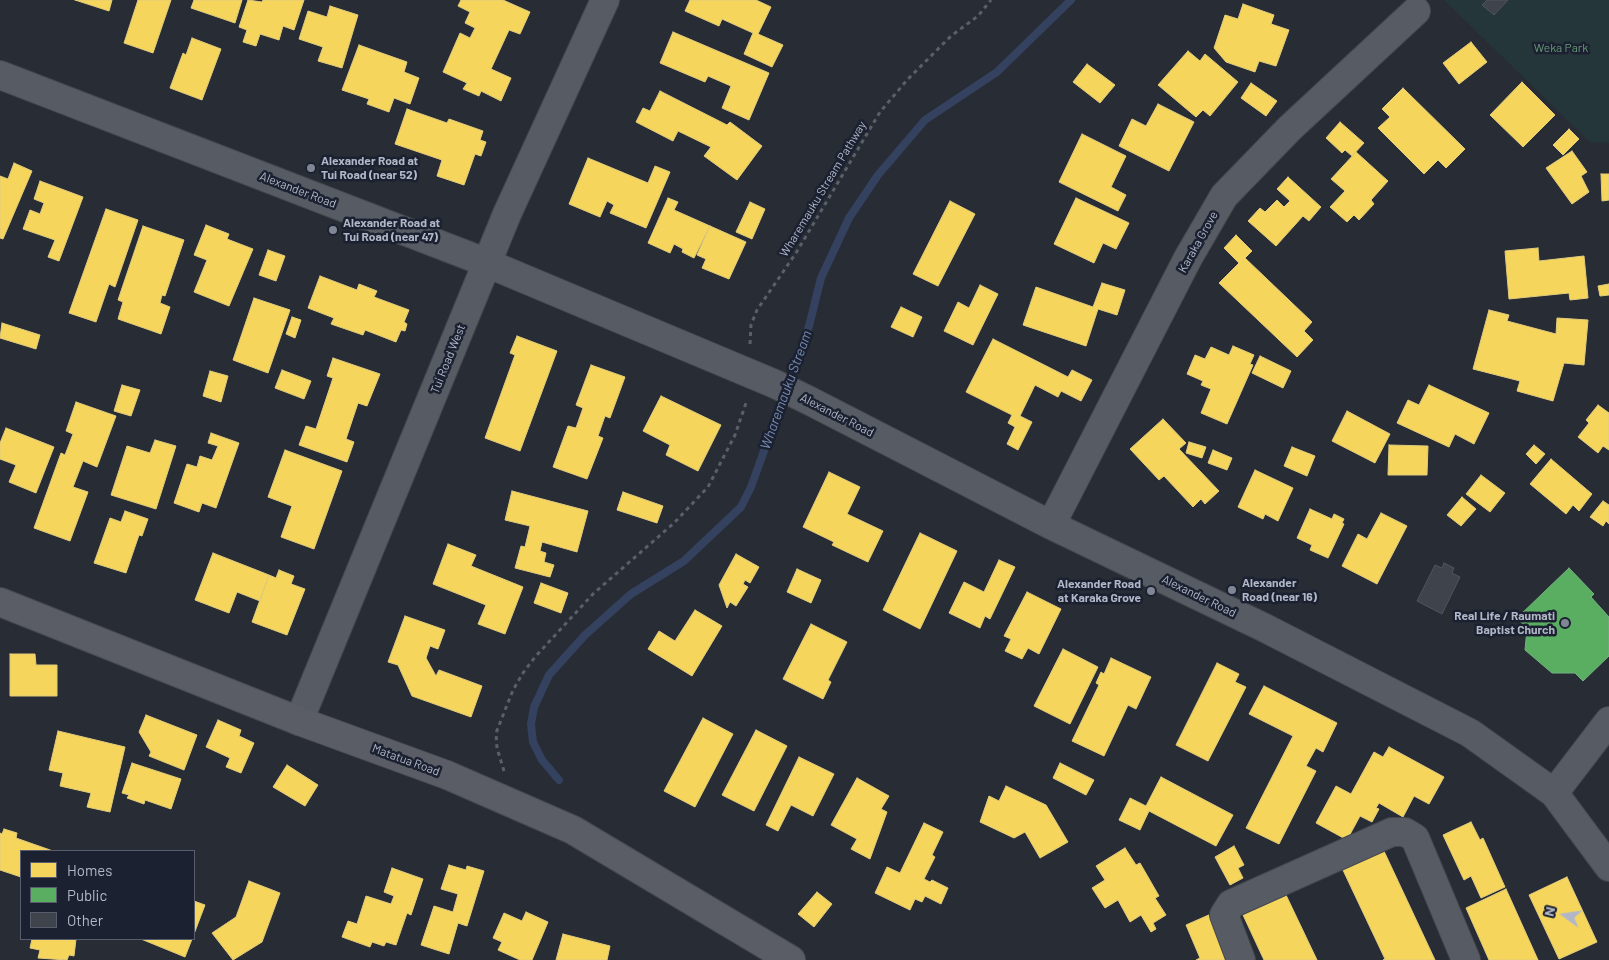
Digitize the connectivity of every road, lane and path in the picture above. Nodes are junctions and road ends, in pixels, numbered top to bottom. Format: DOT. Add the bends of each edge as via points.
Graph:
graph roads {
  1 [pos="605,0"];
  2 [pos="991,0"];
  3 [pos="1416,11"];
  4 [pos="0,76"];
  5 [pos="488,263"];
  6 [pos="765,380"];
  7 [pos="1051,524"];
  8 [pos="0,602"];
  9 [pos="299,721"];
  10 [pos="1609,721"];
  11 [pos="1554,793"];
  12 [pos="498,797"];
  13 [pos="1609,868"];
  14 [pos="791,960"];
  15 [pos="1241,960"];
  16 [pos="1466,960"];
  1 -- 5 [label="street, Tui Road West" via="506,214"];
  2 -- 6 [label="path, Wharemauku Stream Pathway" via="978,16 951,36 908,79 880,112 796,253 757,310 751,325 750,343"];
  3 -- 7 [label="street, Karaka Grove" via="1290,128 1224,196 1188,258"];
  4 -- 5 [label="street, Alexander Road"];
  5 -- 6 [label="street, Alexander Road"];
  5 -- 9 [label="street, Tui Road West"];
  6 -- 7 [label="street, Alexander Road"];
  6 -- 12 [label="path, Wharemauku Stream Pathway" via="708,487 674,523 593,594 523,673 496,733 496,748 506,775"];
  7 -- 11 [label="street, Alexander Road" via="1266,628 1470,733"];
  8 -- 9 [label="main road, Matatua Road"];
  9 -- 12 [label="main road, Matatua Road"];
  10 -- 11 [label="street"];
  11 -- 13 [label="street, Alexander Road"];
  12 -- 14 [label="main road, Matatua Road" via="573,830"];
  15 -- 16 [label="street" via="1224,916 1231,904 1392,832 1405,832 1415,838"];
}
